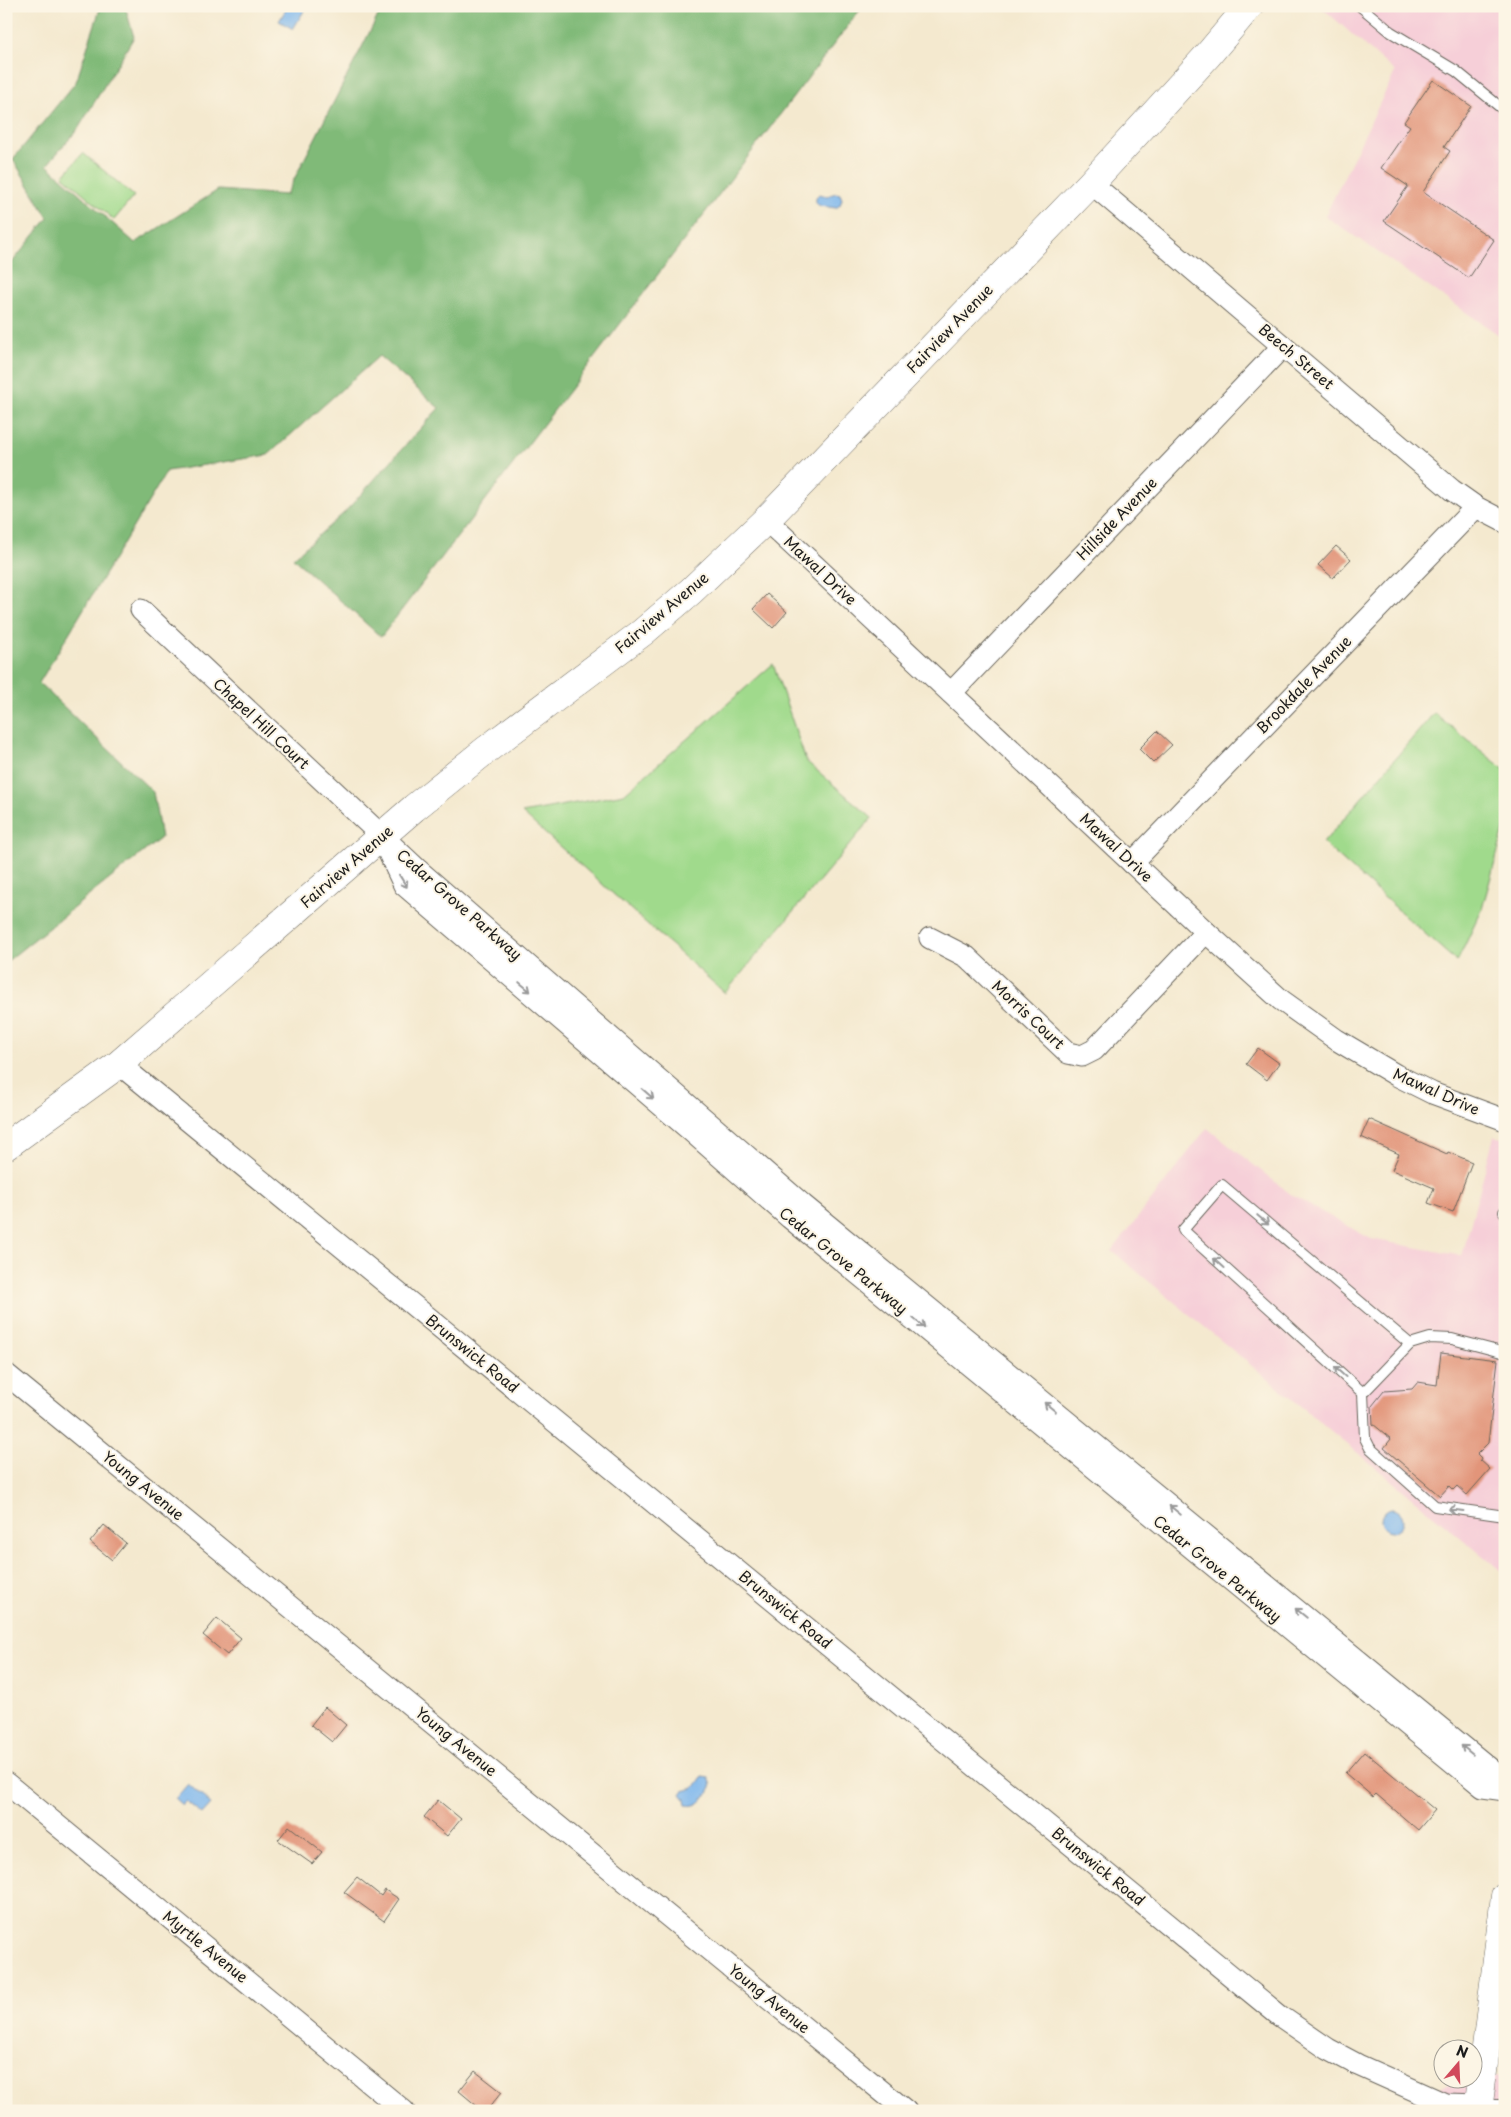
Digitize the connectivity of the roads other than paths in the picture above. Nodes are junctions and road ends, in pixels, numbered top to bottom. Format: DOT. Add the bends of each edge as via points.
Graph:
graph roads {
  1 [pos="1249,6"];
  2 [pos="1360,6"];
  3 [pos="1505,111"];
  4 [pos="1092,183"];
  5 [pos="1283,346"];
  6 [pos="1476,507"];
  7 [pos="766,520"];
  8 [pos="1505,522"];
  9 [pos="141,610"];
  10 [pos="950,693"];
  11 [pos="382,837"];
  12 [pos="1132,863"];
  13 [pos="1206,932"];
  14 [pos="930,938"];
  15 [pos="119,1064"];
  16 [pos="1505,1120"];
  17 [pos="6,1146"];
  18 [pos="1410,1344"];
  19 [pos="1505,1353"];
  20 [pos="6,1374"];
  21 [pos="1363,1393"];
  22 [pos="1505,1516"];
  23 [pos="1320,1640"];
  24 [pos="1505,1781"];
  25 [pos="6,1783"];
  26 [pos="1505,1790"];
  27 [pos="1505,1896"];
  28 [pos="1502,1937"];
  29 [pos="1488,2107"];
  30 [pos="404,2111"];
  31 [pos="906,2111"];
  1 -- 4 [label="main road, Fairview Avenue"];
  2 -- 3 [label="lane" via="1391,32 1456,71"];
  4 -- 5 [label="street, Beech Street"];
  4 -- 7 [label="main road, Fairview Avenue"];
  5 -- 6 [label="street, Beech Street"];
  5 -- 10 [label="street, Hillside Avenue"];
  6 -- 8 [label="street, Beech Street"];
  6 -- 12 [label="street, Brookdale Avenue"];
  7 -- 10 [label="street, Mawal Drive"];
  7 -- 11 [label="main road, Fairview Avenue" via="643,632 486,750"];
  9 -- 11 [label="street, Chapel Hill Court"];
  10 -- 12 [label="street, Mawal Drive"];
  11 -- 15 [label="main road, Fairview Avenue"];
  11 -- 23 [label="street, Cedar Grove Parkway" via="572,1016 754,1175"];
  12 -- 13 [label="street, Mawal Drive"];
  13 -- 14 [label="street, Morris Court" via="1094,1050 1082,1056 1068,1053 967,957"];
  13 -- 16 [label="street, Mawal Drive" via="1281,1000 1337,1040 1432,1093"];
  15 -- 17 [label="main road, Fairview Avenue"];
  15 -- 29 [label="street, Brunswick Road" via="1280,2016 1351,2061 1437,2101"];
  18 -- 19 [label="lane" via="1430,1338 1452,1339"];
  18 -- 21 [label="lane"];
  21 -- 18 [label="lane, one-way" via="1183,1230 1222,1185"];
  20 -- 31 [label="street, Young Avenue"];
  22 -- 21 [label="lane, one-way" via="1435,1506 1370,1448 1365,1438"];
  24 -- 23 [label="street, Cedar Grove Parkway, one-way"];
  23 -- 26 [label="street, Cedar Grove Parkway" via="1483,1787"];
  25 -- 30 [label="street, Myrtle Avenue"];
  27 -- 28 [label="main road"];
  28 -- 29 [label="main road"];
}
